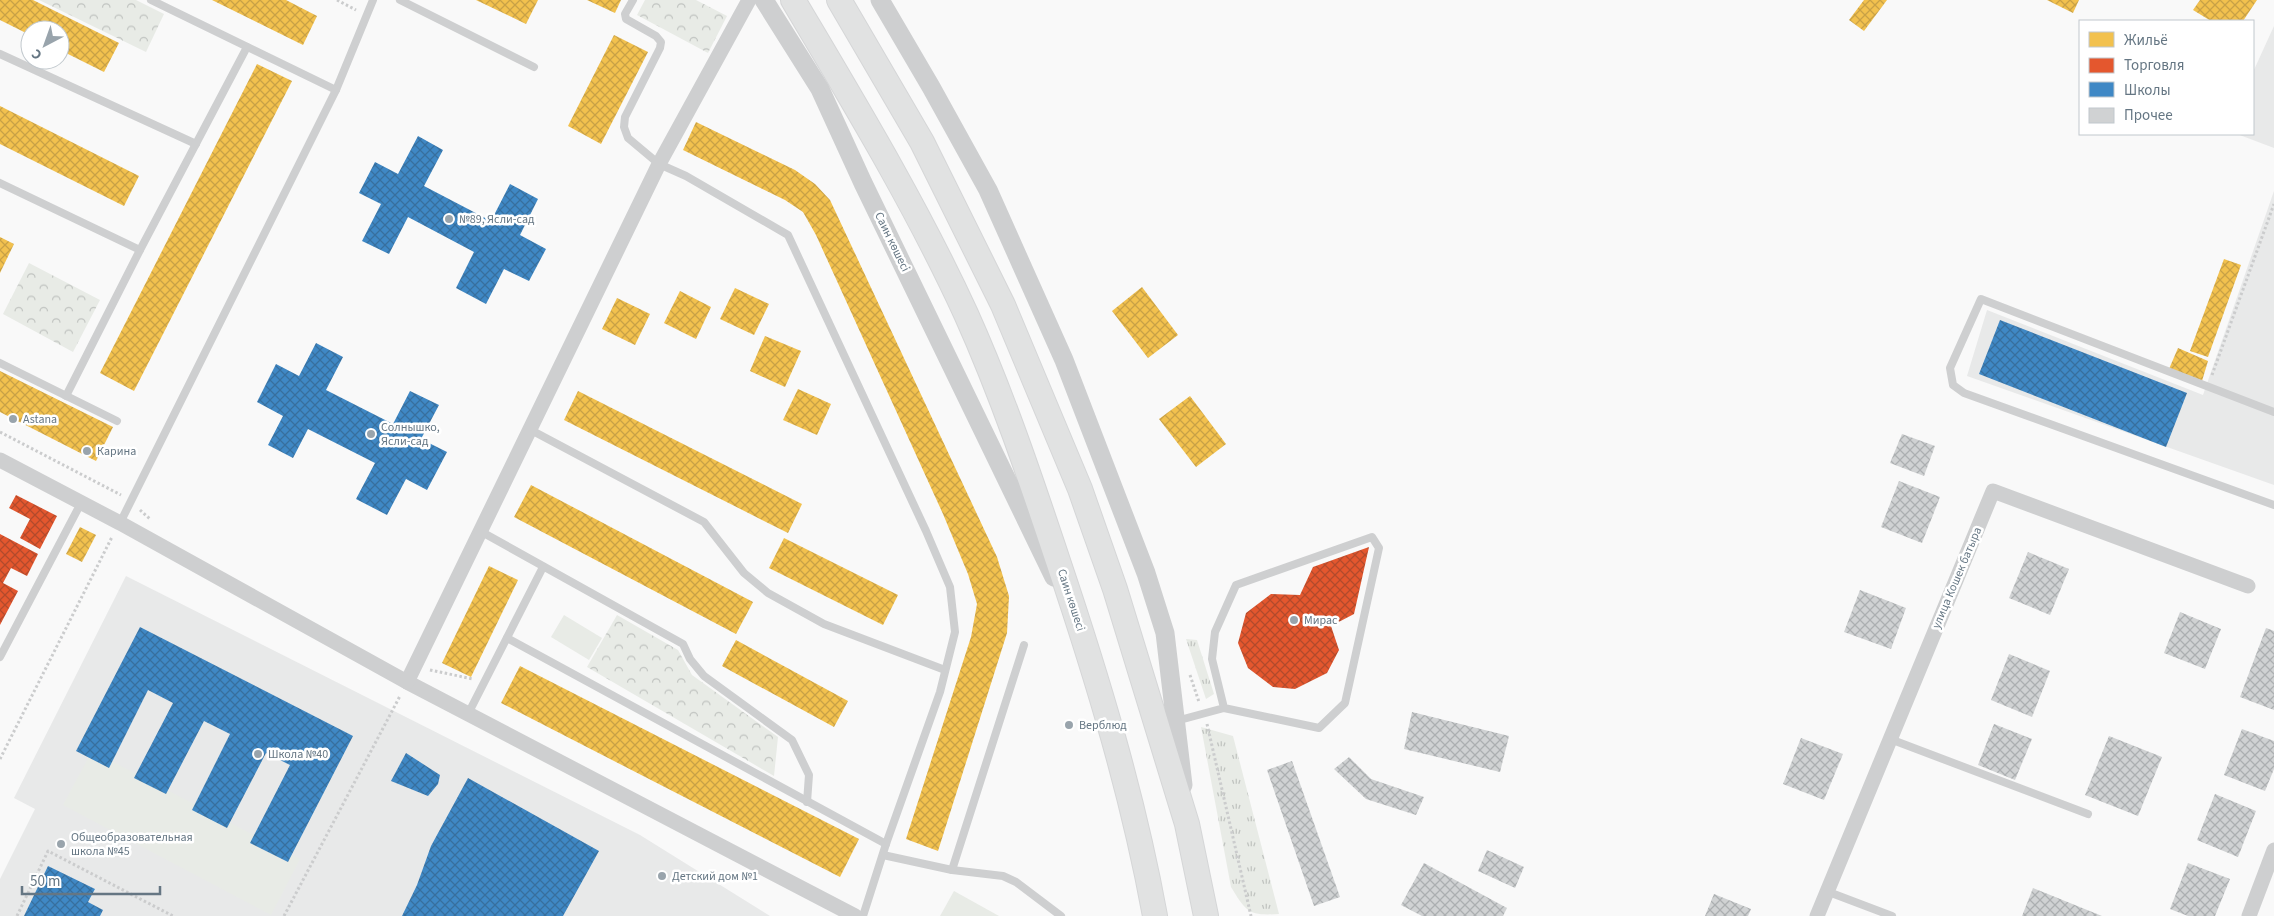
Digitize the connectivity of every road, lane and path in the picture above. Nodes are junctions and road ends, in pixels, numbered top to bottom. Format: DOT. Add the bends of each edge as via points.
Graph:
graph roads {
  1 [pos="151,0"];
  2 [pos="337,0"];
  3 [pos="373,0"];
  4 [pos="400,0"];
  5 [pos="633,0"];
  6 [pos="749,0"];
  7 [pos="764,0"];
  8 [pos="793,0"];
  9 [pos="839,0"];
  10 [pos="880,0"];
  11 [pos="368,16"];
  12 [pos="247,47"];
  13 [pos="0,54"];
  14 [pos="534,67"];
  15 [pos="336,90"];
  16 [pos="196,144"];
  17 [pos="659,164"];
  18 [pos="0,183"];
  19 [pos="2274,204"];
  20 [pos="140,250"];
  21 [pos="0,363"];
  22 [pos="2208,387"];
  23 [pos="66,396"];
  24 [pos="2274,412"];
  25 [pos="116,422"];
  26 [pos="529,429"];
  27 [pos="0,460"];
  28 [pos="81,503"];
  29 [pos="2274,505"];
  30 [pos="120,523"];
  31 [pos="480,531"];
  32 [pos="543,567"];
  33 [pos="2248,586"];
  34 [pos="507,638"];
  35 [pos="1084,638"];
  36 [pos="1024,645"];
  37 [pos="0,657"];
  38 [pos="945,670"];
  39 [pos="410,675"];
  40 [pos="486,680"];
  41 [pos="1224,708"];
  42 [pos="468,714"];
  43 [pos="1176,721"];
  44 [pos="1890,739"];
  45 [pos="0,760"];
  46 [pos="807,802"];
  47 [pos="2088,814"];
  48 [pos="1187,824"];
  49 [pos="886,844"];
  50 [pos="2274,850"];
  51 [pos="883,855"];
  52 [pos="952,870"];
  53 [pos="1826,891"];
  54 [pos="17,916"];
  55 [pos="173,916"];
  56 [pos="284,916"];
  57 [pos="855,916"];
  58 [pos="863,916"];
  59 [pos="1059,916"];
  60 [pos="1155,916"];
  61 [pos="1206,916"];
  62 [pos="1817,916"];
  63 [pos="1892,916"];
  64 [pos="2249,916"];
  1 -- 12 [label="lane"];
  2 -- 11 [label="path"];
  3 -- 11 [label="lane"];
  4 -- 14 [label="lane"];
  5 -- 17 [label="lane" via="626,19 661,42 625,117 624,127 628,138"];
  6 -- 17 [label="street"];
  7 -- 35 [label="street, Саин көшесі" via="820,89"];
  8 -- 35 [label="main road, Саин көшесі" via="914,208 966,314 1014,432"];
  9 -- 48 [label="main road" via="922,142 1007,314 1080,488"];
  10 -- 43 [label="street" via="988,190 1064,360 1146,573 1165,633"];
  11 -- 15 [label="lane"];
  12 -- 15 [label="lane"];
  12 -- 16 [label="lane"];
  13 -- 16 [label="lane"];
  15 -- 30 [label="lane"];
  16 -- 20 [label="lane"];
  17 -- 26 [label="street"];
  17 -- 38 [label="lane" via="686,176 788,235 950,587 955,632"];
  18 -- 20 [label="lane"];
  19 -- 22 [label="path"];
  20 -- 23 [label="lane"];
  21 -- 23 [label="lane"];
  22 -- 24 [label="lane"];
  22 -- 29 [label="lane" via="1981,299 1950,368 1953,384 1964,393"];
  23 -- 25 [label="lane"];
  26 -- 31 [label="street"];
  26 -- 38 [label="lane" via="704,522 744,572 768,593 824,624"];
  27 -- 28 [label="street"];
  28 -- 30 [label="street"];
  28 -- 37 [label="lane"];
  30 -- 39 [label="street"];
  30 -- 45 [label="path"];
  31 -- 32 [label="lane"];
  31 -- 39 [label="street"];
  32 -- 34 [label="lane"];
  32 -- 46 [label="lane" via="682,644 704,676 792,740 809,775"];
  33 -- 44 [label="street, улица Кошек батыра" via="1993,491"];
  34 -- 40 [label="lane"];
  34 -- 46 [label="lane"];
  35 -- 60 [label="main road" via="1126,782"];
  36 -- 52 [label="lane"];
  38 -- 49 [label="lane"];
  39 -- 40 [label="path" via="437,670"];
  39 -- 42 [label="street"];
  39 -- 56 [label="path"];
  40 -- 42 [label="lane"];
  41 -- 41 [label="lane" via="1319,728 1344,703 1379,548 1372,537 1236,585 1215,632 1212,660"];
  41 -- 43 [label="lane"];
  42 -- 57 [label="street"];
  43 -- 48 [label="street"];
  44 -- 47 [label="lane"];
  44 -- 53 [label="street, улица Кошек батыра"];
  46 -- 49 [label="lane"];
  48 -- 61 [label="main road"];
  49 -- 51 [label="lane"];
  50 -- 64 [label="street"];
  51 -- 52 [label="lane"];
  51 -- 58 [label="lane"];
  52 -- 59 [label="lane" via="1002,876 1016,882"];
  53 -- 62 [label="street, улица Кошек батыра"];
  53 -- 63 [label="lane"];
  54 -- 55 [label="path" via="48,850"];
}
